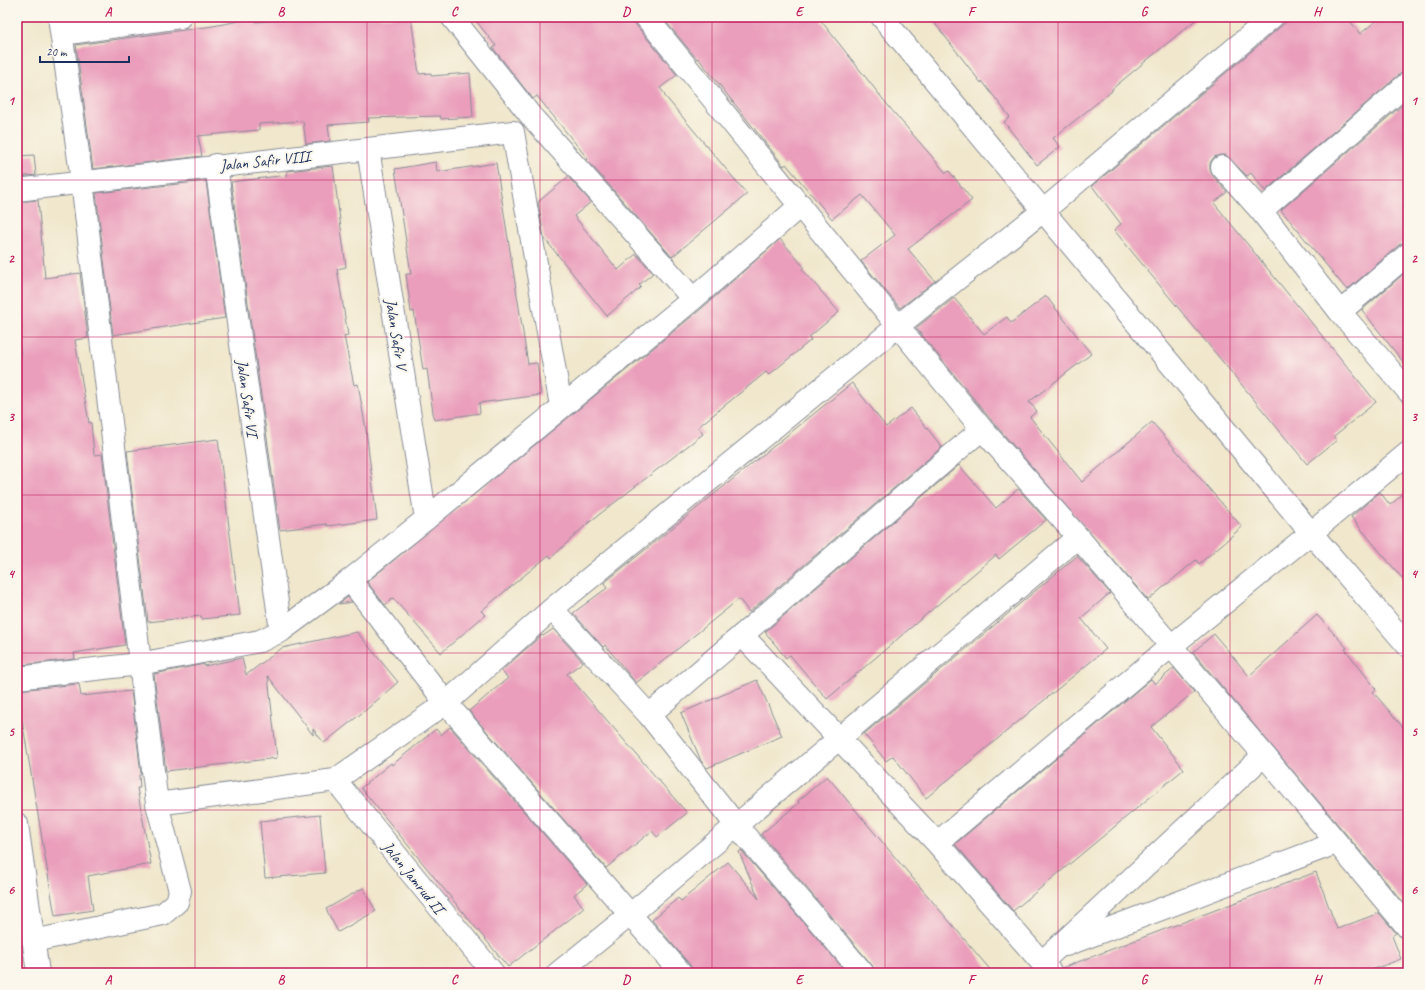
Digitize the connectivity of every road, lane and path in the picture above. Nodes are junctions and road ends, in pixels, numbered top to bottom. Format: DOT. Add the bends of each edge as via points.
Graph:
graph roads {
  1 [pos="180,17"];
  2 [pos="452,17"];
  3 [pos="646,17"];
  4 [pos="882,17"];
  5 [pos="1272,17"];
  6 [pos="60,25"];
  7 [pos="1408,83"];
  8 [pos="531,116"];
  9 [pos="513,132"];
  10 [pos="368,149"];
  11 [pos="216,165"];
  12 [pos="1222,167"];
  13 [pos="82,181"];
  14 [pos="17,190"];
  15 [pos="801,205"];
  16 [pos="1043,211"];
  17 [pos="1261,211"];
  18 [pos="1408,254"];
  19 [pos="693,299"];
  20 [pos="1340,312"];
  21 [pos="899,325"];
  22 [pos="1408,391"];
  23 [pos="561,406"];
  24 [pos="982,429"];
  25 [pos="1408,453"];
  26 [pos="426,519"];
  27 [pos="1311,533"];
  28 [pos="1078,537"];
  29 [pos="350,580"];
  30 [pos="552,609"];
  31 [pos="281,631"];
  32 [pos="742,635"];
  33 [pos="1171,646"];
  34 [pos="1408,646"];
  35 [pos="139,664"];
  36 [pos="17,678"];
  37 [pos="446,703"];
  38 [pos="649,715"];
  39 [pos="839,738"];
  40 [pos="1264,755"];
  41 [pos="335,780"];
  42 [pos="157,804"];
  43 [pos="17,824"];
  44 [pos="736,825"];
  45 [pos="937,843"];
  46 [pos="1336,843"];
  47 [pos="631,914"];
  48 [pos="1408,928"];
  49 [pos="33,941"];
  50 [pos="1049,961"];
  51 [pos="38,973"];
  52 [pos="493,973"];
  53 [pos="558,973"];
  54 [pos="681,973"];
  55 [pos="863,973"];
  1 -- 6 [label="street"];
  2 -- 8 [label="street"];
  3 -- 15 [label="street"];
  4 -- 16 [label="street"];
  5 -- 16 [label="street"];
  6 -- 13 [label="street"];
  7 -- 17 [label="street"];
  8 -- 9 [label="street"];
  8 -- 19 [label="street"];
  9 -- 10 [label="street, Jalan Safir VIII"];
  9 -- 23 [label="street"];
  10 -- 11 [label="street, Jalan Safir VIII"];
  10 -- 26 [label="street, Jalan Safir V"];
  11 -- 13 [label="street, Jalan Safir VIII"];
  11 -- 31 [label="street, Jalan Safir VI"];
  12 -- 17 [label="street"];
  13 -- 14 [label="street, Jalan Safir VIII"];
  13 -- 35 [label="street"];
  15 -- 19 [label="street"];
  15 -- 21 [label="street"];
  16 -- 21 [label="street"];
  16 -- 27 [label="street"];
  17 -- 20 [label="street"];
  18 -- 20 [label="street"];
  19 -- 23 [label="street"];
  20 -- 22 [label="street"];
  21 -- 24 [label="street"];
  21 -- 30 [label="street"];
  23 -- 26 [label="street"];
  24 -- 28 [label="street"];
  24 -- 32 [label="street"];
  25 -- 27 [label="street"];
  26 -- 29 [label="street"];
  27 -- 33 [label="street"];
  27 -- 34 [label="street"];
  28 -- 33 [label="street"];
  28 -- 39 [label="street"];
  29 -- 31 [label="street"];
  29 -- 37 [label="street"];
  30 -- 37 [label="street"];
  30 -- 38 [label="street"];
  31 -- 35 [label="street" via="260,641"];
  32 -- 38 [label="street"];
  32 -- 39 [label="street"];
  33 -- 40 [label="street"];
  33 -- 45 [label="street"];
  35 -- 36 [label="street"];
  35 -- 42 [label="street"];
  37 -- 41 [label="street"];
  37 -- 47 [label="street"];
  38 -- 44 [label="street"];
  39 -- 44 [label="street"];
  39 -- 45 [label="street"];
  40 -- 46 [label="street"];
  40 -- 50 [label="street"];
  41 -- 42 [label="street"];
  41 -- 52 [label="street, Jalan Jamrud II"];
  42 -- 49 [label="street" via="180,892 177,902 163,914 153,917"];
  43 -- 49 [label="street"];
  44 -- 47 [label="street"];
  44 -- 55 [label="street"];
  45 -- 50 [label="street"];
  46 -- 48 [label="street"];
  46 -- 50 [label="street"];
  47 -- 53 [label="street"];
  47 -- 54 [label="street"];
  49 -- 51 [label="street"];
}
